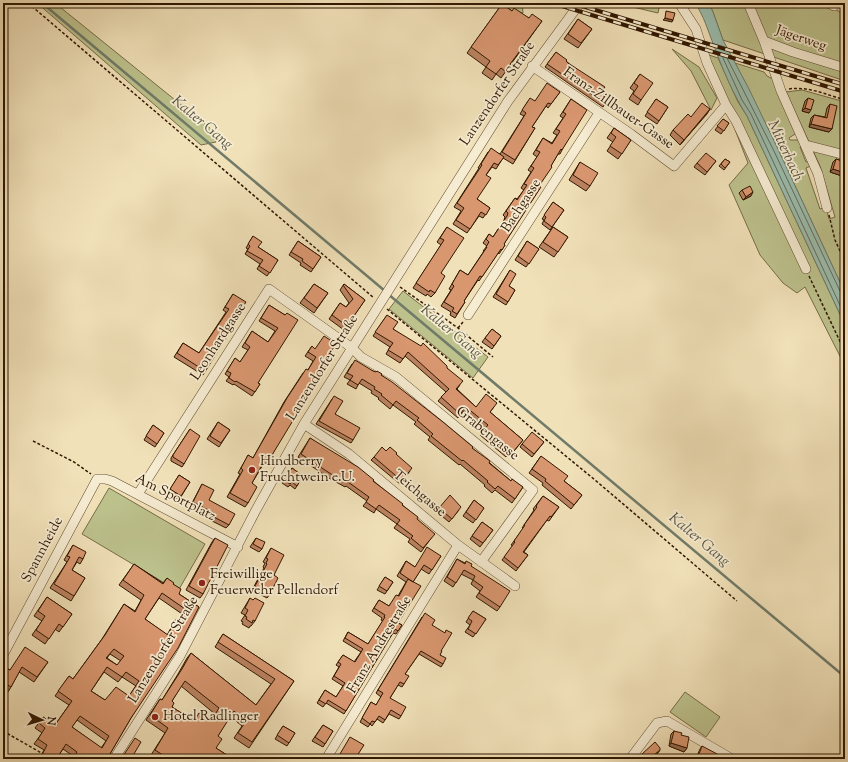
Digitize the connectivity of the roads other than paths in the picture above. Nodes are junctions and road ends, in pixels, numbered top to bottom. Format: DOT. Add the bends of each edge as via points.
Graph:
graph roads {
  1 [pos="679,3"];
  2 [pos="748,3"];
  3 [pos="579,4"];
  4 [pos="764,41"];
  5 [pos="532,66"];
  6 [pos="845,68"];
  7 [pos="726,105"];
  8 [pos="599,113"];
  9 [pos="806,145"];
  10 [pos="845,155"];
  11 [pos="827,208"];
  12 [pos="806,269"];
  13 [pos="468,315"];
  14 [pos="352,348"];
  15 [pos="304,424"];
  16 [pos="97,478"];
  17 [pos="138,494"];
  18 [pos="458,545"];
  19 [pos="238,547"];
  20 [pos="481,562"];
  21 [pos="515,586"];
  22 [pos="3,655"];
  23 [pos="114,759"];
  24 [pos="326,759"];
  25 [pos="630,759"];
  26 [pos="732,759"];
  1 -- 7 [label="street" via="696,30 706,63"];
  2 -- 4 [label="street, Jägerweg"];
  3 -- 5 [label="street, Lanzendorfer Straße"];
  4 -- 6 [label="street, Jägerweg"];
  4 -- 9 [label="street" via="781,90"];
  5 -- 8 [label="street, Franz-Zillbauer-Gasse"];
  5 -- 14 [label="street, Lanzendorfer Straße"];
  7 -- 8 [label="street, Franz-Zillbauer-Gasse" via="674,166"];
  7 -- 12 [label="street"];
  8 -- 13 [label="street, Bachgasse"];
  9 -- 10 [label="street"];
  9 -- 11 [label="street" via="818,174"];
  14 -- 15 [label="street, Lanzendorfer Straße"];
  14 -- 17 [label="street, Leonhardgasse" via="269,289"];
  14 -- 20 [label="street, Grabengasse" via="396,378 533,490"];
  15 -- 18 [label="street, Teichgasse" via="349,454"];
  15 -- 19 [label="street, Lanzendorfer Straße"];
  16 -- 17 [label="street, Am Sportplatz" via="112,481"];
  16 -- 22 [label="street, Spannheide"];
  17 -- 19 [label="street, Am Sportplatz"];
  18 -- 20 [label="street, Teichgasse"];
  18 -- 24 [label="street, Franz Andrestraße"];
  19 -- 23 [label="street, Lanzendorfer Straße" via="180,656"];
  20 -- 21 [label="street, Teichgasse"];
  25 -- 26 [label="street" via="656,723 668,721"];
}
